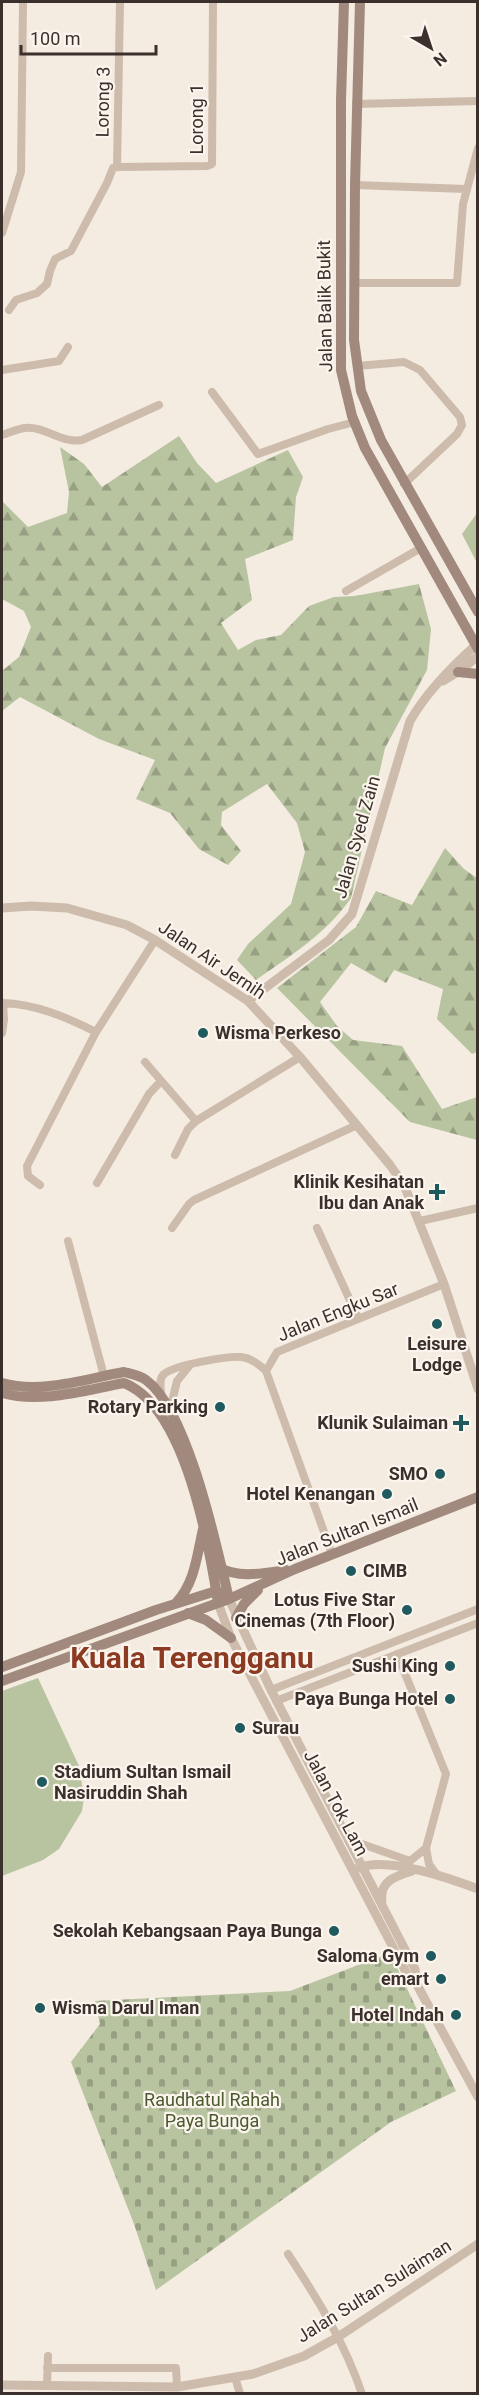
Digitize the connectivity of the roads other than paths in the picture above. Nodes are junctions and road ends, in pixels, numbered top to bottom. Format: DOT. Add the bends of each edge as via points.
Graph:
graph roads {
  1 [pos="23,2"];
  2 [pos="120,2"];
  3 [pos="213,2"];
  4 [pos="344,2"];
  5 [pos="360,2"];
  6 [pos="477,101"];
  7 [pos="356,104"];
  8 [pos="477,148"];
  9 [pos="117,166"];
  10 [pos="355,184"];
  11 [pos="466,189"];
  12 [pos="2,233"];
  13 [pos="355,283"];
  14 [pos="9,310"];
  15 [pos="68,347"];
  16 [pos="357,366"];
  17 [pos="2,370"];
  18 [pos="212,392"];
  19 [pos="159,405"];
  20 [pos="355,423"];
  21 [pos="2,435"];
  22 [pos="404,484"];
  23 [pos="421,548"];
  24 [pos="346,591"];
  25 [pos="477,612"];
  26 [pos="477,648"];
  27 [pos="458,672"];
  28 [pos="477,674"];
  29 [pos="440,682"];
  30 [pos="2,908"];
  31 [pos="155,940"];
  32 [pos="248,1001"];
  33 [pos="2,1003"];
  34 [pos="96,1032"];
  35 [pos="2,1033"];
  36 [pos="300,1057"];
  37 [pos="145,1062"];
  38 [pos="161,1081"];
  39 [pos="196,1121"];
  40 [pos="357,1125"];
  41 [pos="174,1155"];
  42 [pos="97,1183"];
  43 [pos="40,1185"];
  44 [pos="477,1208"];
  45 [pos="420,1221"];
  46 [pos="172,1228"];
  47 [pos="317,1228"];
  48 [pos="68,1241"];
  49 [pos="444,1284"];
  50 [pos="358,1318"];
  51 [pos="477,1354"];
  52 [pos="467,1357"];
  53 [pos="191,1364"];
  54 [pos="266,1371"];
  55 [pos="104,1376"];
  56 [pos="2,1383"];
  57 [pos="477,1389"];
  58 [pos="2,1393"];
  59 [pos="163,1400"];
  60 [pos="170,1412"];
  61 [pos="477,1497"];
  62 [pos="204,1525"];
  63 [pos="332,1554"];
  64 [pos="211,1560"];
  65 [pos="222,1569"];
  66 [pos="295,1569"];
  67 [pos="262,1586"];
  68 [pos="216,1591"];
  69 [pos="229,1599"];
  70 [pos="218,1603"];
  71 [pos="176,1604"];
  72 [pos="477,1609"];
  73 [pos="188,1613"];
  74 [pos="236,1618"];
  75 [pos="477,1623"];
  76 [pos="231,1638"];
  77 [pos="397,1654"];
  78 [pos="2,1667"];
  79 [pos="2,1681"];
  80 [pos="271,1690"];
  81 [pos="276,1701"];
  82 [pos="348,1839"];
  83 [pos="426,1848"];
  84 [pos="357,1869"];
  85 [pos="415,1870"];
  86 [pos="437,1875"];
  87 [pos="477,1889"];
  88 [pos="382,1906"];
  89 [pos="417,1983"];
  90 [pos="477,2097"];
  91 [pos="477,2244"];
  92 [pos="288,2254"];
  93 [pos="338,2337"];
  94 [pos="48,2356"];
  95 [pos="47,2368"];
  96 [pos="235,2377"];
  97 [pos="2,2385"];
  98 [pos="47,2386"];
  99 [pos="177,2387"];
  100 [pos="86,2390"];
  101 [pos="109,2390"];
  102 [pos="240,2394"];
  103 [pos="362,2394"];
  1 -- 12 [label="street" via="21,172"];
  2 -- 9 [label="street, Lorong 3"];
  3 -- 9 [label="street, Lorong 1" via="212,164"];
  4 -- 20 [label="main road, Jalan Balik Bukit" via="340,340 341,370"];
  5 -- 7 [label="main road, Jalan Balik Bukit"];
  6 -- 7 [label="street"];
  7 -- 10 [label="main road, Jalan Balik Bukit"];
  8 -- 11 [label="street"];
  9 -- 14 [label="street" via="110,172 70,251 55,259 47,284 37,293 16,300"];
  10 -- 11 [label="street"];
  10 -- 13 [label="main road, Jalan Balik Bukit"];
  11 -- 13 [label="street" via="457,283"];
  13 -- 16 [label="main road, Jalan Balik Bukit"];
  15 -- 17 [label="street" via="59,361"];
  16 -- 22 [label="main road, Jalan Balik Bukit" via="371,418"];
  16 -- 22 [label="street" via="404,362 420,370 460,417 462,425 457,434"];
  18 -- 20 [label="street" via="258,454"];
  19 -- 21 [label="street" via="82,440 25,428"];
  20 -- 23 [label="main road, Jalan Balik Bukit"];
  22 -- 25 [label="main road, Jalan Balik Bukit"];
  23 -- 24 [label="street"];
  23 -- 26 [label="main road, Jalan Balik Bukit"];
  26 -- 27 [label="street"];
  26 -- 29 [label="street, Jalan Syed Zain" via="451,666"];
  27 -- 28 [label="main road"];
  27 -- 29 [label="street"];
  29 -- 32 [label="street, Jalan Syed Zain" via="410,721 352,914 329,940"];
  30 -- 31 [label="street, Jalan Air Jernih" via="31,906 82,911 127,925"];
  31 -- 32 [label="street, Jalan Air Jernih"];
  31 -- 34 [label="street"];
  32 -- 36 [label="street, Jalan Air Jernih"];
  33 -- 34 [label="street" via="35,1007"];
  33 -- 35 [label="street"];
  34 -- 43 [label="street" via="27,1166 28,1176"];
  36 -- 39 [label="street"];
  36 -- 40 [label="street, Jalan Air Jernih"];
  37 -- 38 [label="street"];
  38 -- 39 [label="street"];
  38 -- 42 [label="street" via="149,1094"];
  39 -- 41 [label="street"];
  40 -- 45 [label="street, Jalan Air Jernih" via="398,1176"];
  40 -- 46 [label="street" via="194,1200"];
  44 -- 45 [label="street"];
  45 -- 49 [label="street, Jalan Air Jernih"];
  47 -- 50 [label="street"];
  48 -- 55 [label="street"];
  49 -- 50 [label="street, Jalan Engku Sar"];
  49 -- 52 [label="street, Jalan Air Jernih"];
  50 -- 54 [label="street, Jalan Engku Sar" via="277,1352"];
  51 -- 52 [label="street"];
  52 -- 57 [label="street, Jalan Air Jernih"];
  53 -- 54 [label="street" via="240,1357"];
  53 -- 59 [label="street" via="163,1375"];
  53 -- 60 [label="street" via="177,1381"];
  54 -- 63 [label="street"];
  55 -- 56 [label="main road" via="35,1388"];
  55 -- 59 [label="main road" via="124,1372 136,1375 152,1385"];
  58 -- 62 [label="main road" via="36,1398 124,1383 136,1387 155,1406 172,1434"];
  59 -- 60 [label="main road"];
  60 -- 65 [label="main road" via="211,1520"];
  61 -- 63 [label="main road, Jalan Sultan Ismail"];
  62 -- 64 [label="main road"];
  62 -- 71 [label="main road" via="191,1581"];
  63 -- 66 [label="main road, Jalan Sultan Ismail"];
  64 -- 65 [label="main road"];
  64 -- 68 [label="main road"];
  65 -- 66 [label="main road" via="242,1574"];
  65 -- 69 [label="main road"];
  66 -- 67 [label="main road, Jalan Sultan Ismail"];
  67 -- 69 [label="main road, Jalan Sultan Ismail"];
  67 -- 74 [label="main road"];
  68 -- 69 [label="main road"];
  68 -- 70 [label="main road"];
  68 -- 71 [label="main road"];
  69 -- 70 [label="main road, Jalan Sultan Ismail"];
  69 -- 74 [label="street, Jalan Tok Lam"];
  70 -- 73 [label="main road, Jalan Sultan Ismail"];
  70 -- 76 [label="street, Jalan Tok Lam"];
  71 -- 78 [label="main road"];
  72 -- 80 [label="street"];
  73 -- 76 [label="main road"];
  73 -- 79 [label="main road, Jalan Sultan Ismail"];
  74 -- 80 [label="street, Jalan Tok Lam"];
  75 -- 77 [label="street"];
  76 -- 84 [label="street, Jalan Tok Lam"];
  77 -- 81 [label="street"];
  77 -- 83 [label="street" via="446,1774"];
  80 -- 81 [label="street, Jalan Tok Lam"];
  81 -- 82 [label="street, Jalan Tok Lam"];
  82 -- 83 [label="street" via="410,1861"];
  82 -- 84 [label="street, Jalan Tok Lam"];
  83 -- 86 [label="street" via="429,1864"];
  84 -- 85 [label="street" via="376,1865"];
  84 -- 88 [label="street, Jalan Tok Lam"];
  84 -- 89 [label="street, Jalan Tok Lam" via="408,1974"];
  85 -- 86 [label="street"];
  85 -- 88 [label="street" via="386,1883 381,1892"];
  86 -- 87 [label="street"];
  88 -- 89 [label="street, Jalan Tok Lam" via="415,1970"];
  89 -- 90 [label="street, Jalan Tok Lam"];
  91 -- 93 [label="street, Jalan Sultan Sulaiman"];
  92 -- 93 [label="street"];
  93 -- 96 [label="street, Jalan Sultan Sulaiman" via="304,2356"];
  93 -- 103 [label="street" via="348,2353"];
  94 -- 95 [label="street"];
  95 -- 98 [label="street"];
  95 -- 99 [label="street" via="176,2368"];
  96 -- 99 [label="street, Jalan Sultan Sulaiman"];
  96 -- 102 [label="street"];
  97 -- 98 [label="street, Jalan Sultan Sulaiman"];
  98 -- 100 [label="street, Jalan Sultan Sulaiman"];
  99 -- 101 [label="street, Jalan Sultan Sulaiman"];
  100 -- 101 [label="street, Jalan Sultan Sulaiman"];
}
